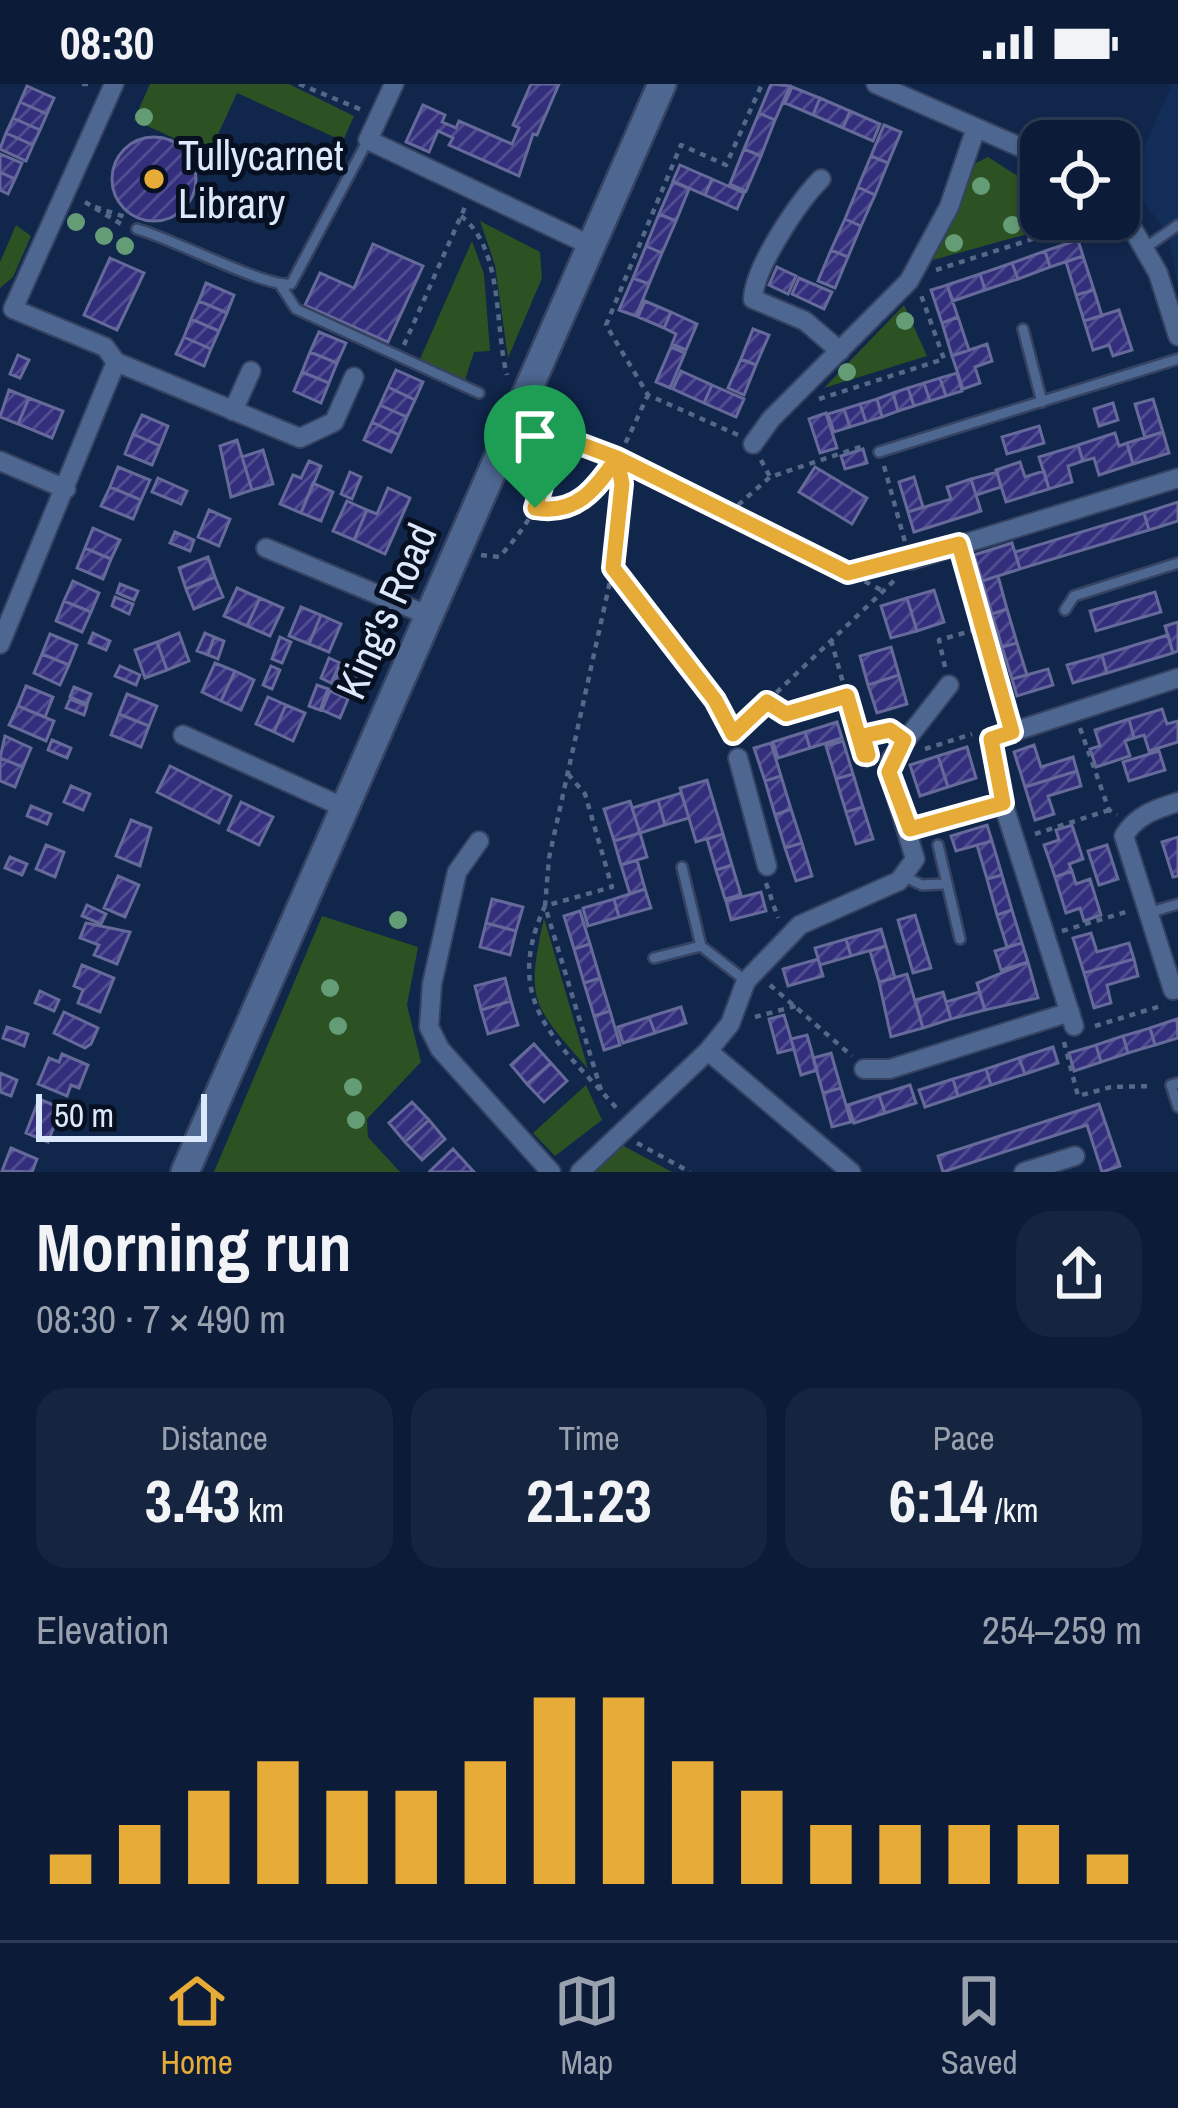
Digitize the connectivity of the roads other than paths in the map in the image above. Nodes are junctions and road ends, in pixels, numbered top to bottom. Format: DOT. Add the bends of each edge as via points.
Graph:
graph roads {
  1 [pos="114,84"];
  2 [pos="394,84"];
  3 [pos="662,84"];
  4 [pos="876,84"];
  5 [pos="976,128"];
  6 [pos="368,140"];
  7 [pos="1020,146"];
  8 [pos="821,179"];
  9 [pos="1178,225"];
  10 [pos="137,229"];
  11 [pos="1140,240"];
  12 [pos="592,246"];
  13 [pos="1145,248"];
  14 [pos="281,286"];
  15 [pos="6,307"];
  16 [pos="1023,329"];
  17 [pos="1178,336"];
  18 [pos="840,351"];
  19 [pos="1178,359"];
  20 [pos="116,362"];
  21 [pos="251,371"];
  22 [pos="355,377"];
  23 [pos="479,393"];
  24 [pos="1042,402"];
  25 [pos="233,411"];
  26 [pos="753,445"];
  27 [pos="879,452"];
  28 [pos="0,461"];
  29 [pos="1178,478"];
  30 [pos="66,489"];
  31 [pos="266,548"];
  32 [pos="910,560"];
  33 [pos="1178,563"];
  34 [pos="1065,610"];
  35 [pos="432,617"];
  36 [pos="0,644"];
  37 [pos="1178,678"];
  38 [pos="949,685"];
  39 [pos="183,735"];
  40 [pos="991,739"];
  41 [pos="738,758"];
  42 [pos="1178,802"];
  43 [pos="1003,803"];
  44 [pos="343,807"];
  45 [pos="479,841"];
  46 [pos="938,845"];
  47 [pos="767,866"];
  48 [pos="682,867"];
  49 [pos="904,877"];
  50 [pos="943,884"];
  51 [pos="1178,904"];
  52 [pos="1147,910"];
  53 [pos="960,939"];
  54 [pos="701,946"];
  55 [pos="653,958"];
  56 [pos="750,976"];
  57 [pos="1176,990"];
  58 [pos="708,1051"];
  59 [pos="864,1070"];
  60 [pos="1175,1084"];
  61 [pos="1178,1107"];
  62 [pos="1075,1156"];
  63 [pos="185,1172"];
  64 [pos="551,1172"];
  65 [pos="580,1172"];
  66 [pos="851,1172"];
  67 [pos="1024,1172"];
  1 -- 15 [label="street"];
  2 -- 6 [label="street"];
  3 -- 12 [label="street, King's Road"];
  4 -- 5 [label="street"];
  5 -- 7 [label="street"];
  5 -- 18 [label="street" via="949,207 913,275"];
  6 -- 12 [label="street"];
  6 -- 14 [label="lane" via="298,278"];
  8 -- 18 [label="street" via="797,203 754,277 753,299 805,322"];
  9 -- 13 [label="lane"];
  10 -- 14 [label="lane"];
  11 -- 13 [label="street"];
  12 -- 35 [label="street, King's Road"];
  13 -- 17 [label="street"];
  14 -- 23 [label="lane" via="296,309"];
  15 -- 20 [label="street" via="105,347"];
  16 -- 24 [label="lane"];
  18 -- 26 [label="street"];
  19 -- 24 [label="lane"];
  20 -- 25 [label="street"];
  20 -- 30 [label="street"];
  21 -- 25 [label="street"];
  22 -- 25 [label="street" via="334,422 315,436 300,438"];
  24 -- 27 [label="lane"];
  28 -- 30 [label="street"];
  29 -- 32 [label="street"];
  30 -- 36 [label="street"];
  31 -- 35 [label="street"];
  33 -- 34 [label="lane" via="1074,596"];
  35 -- 44 [label="street, King's Road"];
  37 -- 40 [label="street"];
  38 -- 49 [label="street" via="889,772 916,859"];
  39 -- 44 [label="street"];
  41 -- 47 [label="street"];
  42 -- 52 [label="street" via="1131,824 1124,836"];
  43 -- 59 [label="street" via="1072,1019"];
  44 -- 63 [label="street, King's Road"];
  45 -- 64 [label="street" via="457,872 429,1027"];
  46 -- 50 [label="lane"];
  48 -- 54 [label="lane"];
  49 -- 50 [label="lane"];
  49 -- 56 [label="street" via="800,925"];
  50 -- 53 [label="lane"];
  51 -- 52 [label="lane"];
  52 -- 57 [label="street"];
  54 -- 55 [label="lane"];
  54 -- 56 [label="lane"];
  56 -- 58 [label="street" via="730,1024"];
  58 -- 65 [label="street"];
  58 -- 66 [label="street"];
  60 -- 61 [label="lane"];
  62 -- 67 [label="street"];
}
